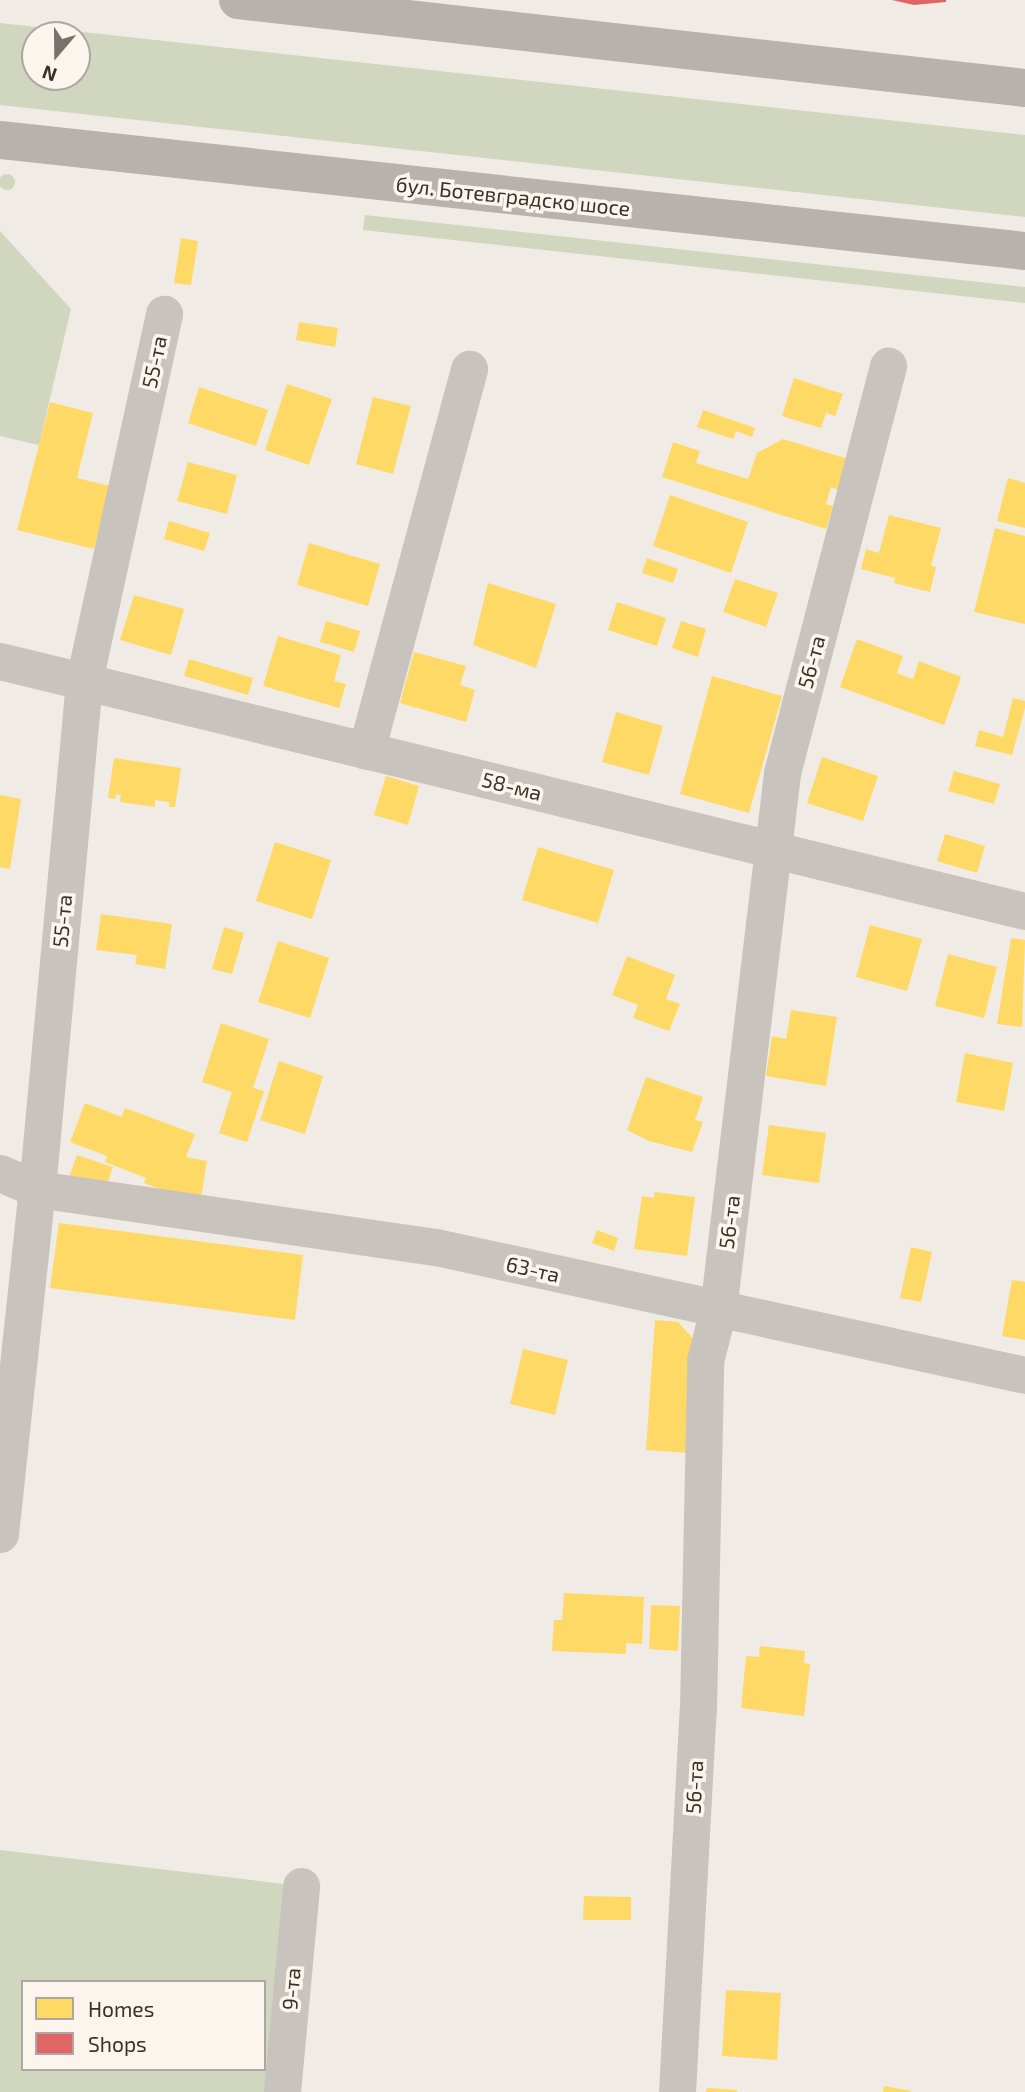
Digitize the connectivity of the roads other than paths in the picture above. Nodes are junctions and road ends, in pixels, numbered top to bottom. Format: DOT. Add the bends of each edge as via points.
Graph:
graph roads {
  1 [pos="238,0"];
  2 [pos="1025,88"];
  3 [pos="0,140"];
  4 [pos="1025,251"];
  5 [pos="164,314"];
  6 [pos="888,366"];
  7 [pos="469,369"];
  8 [pos="0,661"];
  9 [pos="84,681"];
  10 [pos="366,751"];
  11 [pos="773,850"];
  12 [pos="1025,911"];
  13 [pos="0,1172"];
  14 [pos="37,1189"];
  15 [pos="718,1310"];
  16 [pos="1025,1375"];
  17 [pos="0,1534"];
  18 [pos="301,1886"];
  19 [pos="282,2092"];
  20 [pos="677,2092"];
  1 -- 2 [label="main road"];
  3 -- 4 [label="main road, бул. Ботевградско шосе"];
  5 -- 9 [label="street, 55-та"];
  6 -- 11 [label="street, 56-та" via="782,772"];
  7 -- 10 [label="street"];
  8 -- 9 [label="street, 58-ма"];
  9 -- 10 [label="street, 58-ма"];
  9 -- 14 [label="street, 55-та"];
  10 -- 11 [label="street, 58-ма"];
  11 -- 12 [label="street, 58-ма"];
  11 -- 15 [label="street, 56-та"];
  13 -- 14 [label="street, 63-та"];
  14 -- 15 [label="street, 63-та" via="436,1247"];
  14 -- 17 [label="street, 55-та"];
  15 -- 16 [label="street, 63-та"];
  15 -- 20 [label="street, 56-та" via="705,1361 698,1709"];
  18 -- 19 [label="street, 9-та"];
}
